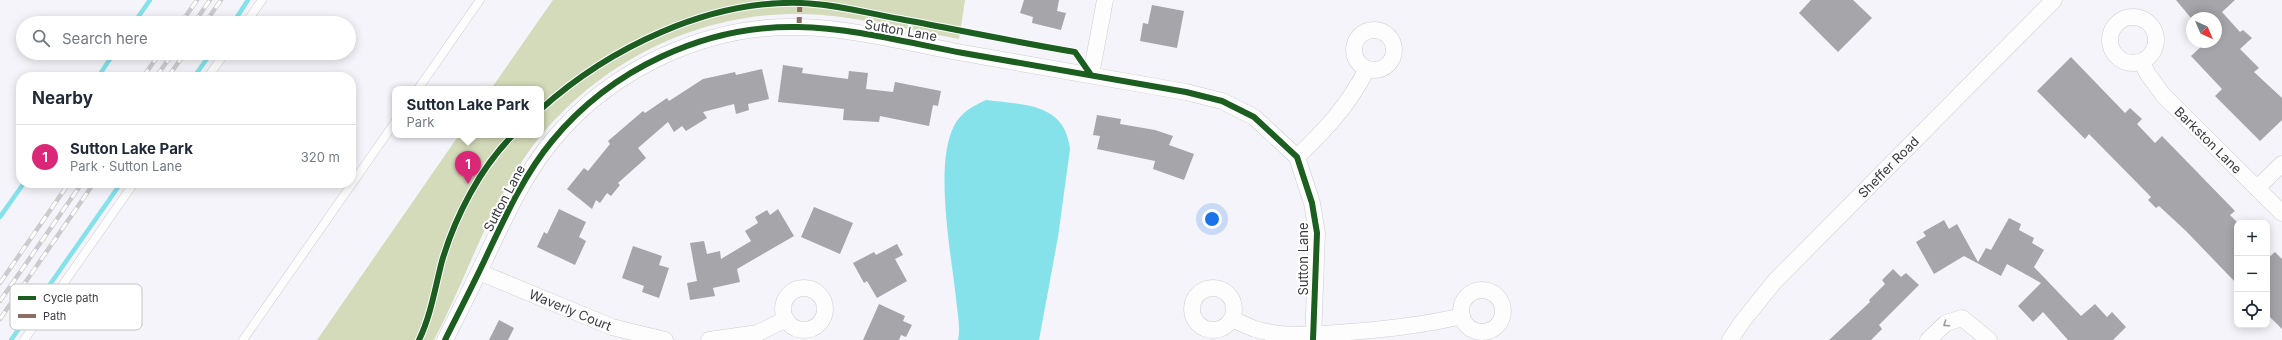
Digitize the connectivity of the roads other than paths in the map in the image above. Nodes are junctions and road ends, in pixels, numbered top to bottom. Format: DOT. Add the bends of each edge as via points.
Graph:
graph roads {
  1 [pos="262,0"];
  2 [pos="480,0"];
  3 [pos="1105,0"];
  4 [pos="2054,0"];
  5 [pos="251,16"];
  6 [pos="220,60"];
  7 [pos="2142,61"];
  8 [pos="1367,69"];
  9 [pos="212,72"];
  10 [pos="1091,75"];
  11 [pos="420,86"];
  12 [pos="392,126"];
  13 [pos="1297,157"];
  14 [pos="2282,164"];
  15 [pos="356,178"];
  16 [pos="130,188"];
  17 [pos="349,188"];
  18 [pos="2257,188"];
  19 [pos="2282,213"];
  20 [pos="479,272"];
  21 [pos="63,284"];
  22 [pos="1462,316"];
  23 [pos="786,319"];
  24 [pos="1232,319"];
  25 [pos="31,330"];
  26 [pos="1313,337"];
  27 [pos="24,340"];
  28 [pos="243,340"];
  29 [pos="445,340"];
  30 [pos="665,340"];
  31 [pos="709,340"];
  32 [pos="1730,340"];
  33 [pos="1928,340"];
  34 [pos="1989,340"];
  1 -- 5 [label="lane"];
  2 -- 11 [label="lane"];
  3 -- 10 [label="street"];
  4 -- 32 [label="street, Sheffer Road" via="1775,281"];
  6 -- 9 [label="lane"];
  7 -- 18 [label="street, Barkston Lane" via="2147,73 2163,95"];
  8 -- 13 [label="street" via="1349,102 1334,121"];
  10 -- 13 [label="street, Sutton Lane" via="1222,101 1254,117"];
  10 -- 20 [label="street, Sutton Lane" via="863,34 799,27 759,29 694,44 663,56 629,74 599,95 557,136 532,168 513,200"];
  12 -- 15 [label="lane"];
  13 -- 26 [label="street, Sutton Lane" via="1312,203 1317,233"];
  14 -- 18 [label="street"];
  16 -- 21 [label="lane"];
  17 -- 28 [label="lane"];
  18 -- 19 [label="street, Barkston Lane"];
  20 -- 29 [label="street, Sutton Lane"];
  20 -- 30 [label="street, Waverly Court" via="612,327"];
  22 -- 26 [label="street" via="1409,327"];
  23 -- 31 [label="street" via="758,333"];
  24 -- 26 [label="street" via="1255,329"];
  25 -- 27 [label="lane"];
  34 -- 33 [label="street, one-way" via="1962,318 1946,323"];
}
